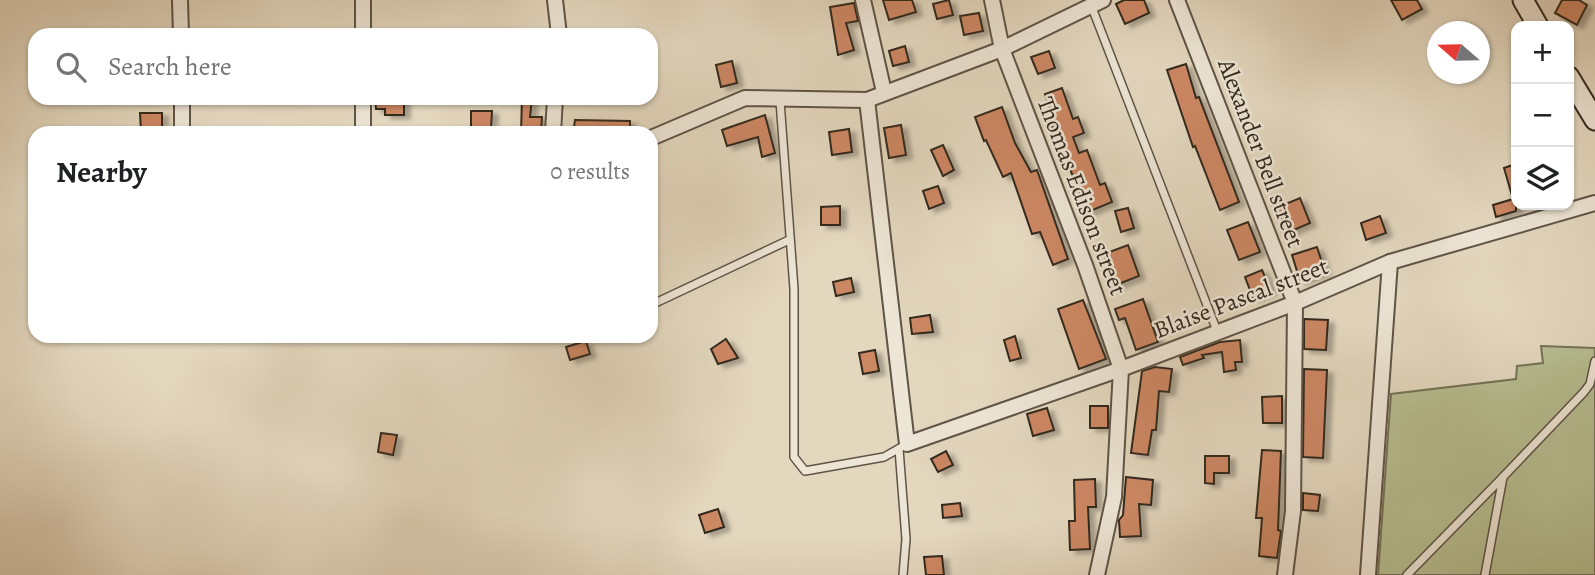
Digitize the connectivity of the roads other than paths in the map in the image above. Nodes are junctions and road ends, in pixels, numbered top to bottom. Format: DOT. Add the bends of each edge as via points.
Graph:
graph roads {
  1 [pos="180,0"];
  2 [pos="363,0"];
  3 [pos="555,0"];
  4 [pos="863,0"];
  5 [pos="992,0"];
  6 [pos="1177,0"];
  7 [pos="1523,0"];
  8 [pos="1097,3"];
  9 [pos="1535,21"];
  10 [pos="181,28"];
  11 [pos="363,28"];
  12 [pos="558,28"];
  13 [pos="1002,49"];
  14 [pos="1573,84"];
  15 [pos="884,92"];
  16 [pos="780,100"];
  17 [pos="867,100"];
  18 [pos="182,105"];
  19 [pos="363,105"];
  20 [pos="555,105"];
  21 [pos="1595,120"];
  22 [pos="182,126"];
  23 [pos="363,126"];
  24 [pos="553,126"];
  25 [pos="658,135"];
  26 [pos="1595,203"];
  27 [pos="789,240"];
  28 [pos="1390,262"];
  29 [pos="658,301"];
  30 [pos="1295,303"];
  31 [pos="1217,331"];
  32 [pos="1595,361"];
  33 [pos="1121,369"];
  34 [pos="903,446"];
  35 [pos="1503,477"];
  36 [pos="904,575"];
  37 [pos="1097,575"];
  38 [pos="1285,575"];
  39 [pos="1368,575"];
  40 [pos="1407,575"];
  41 [pos="1485,575"];
  1 -- 10 [label="street"];
  2 -- 11 [label="street"];
  3 -- 12 [label="street"];
  4 -- 15 [label="street"];
  5 -- 13 [label="street, Thomas Edison street"];
  6 -- 30 [label="street, Alexander Bell street"];
  7 -- 9 [label="main road"];
  8 -- 13 [label="street"];
  8 -- 31 [label="lane"];
  13 -- 15 [label="street"];
  13 -- 33 [label="street, Thomas Edison street"];
  14 -- 21 [label="main road"];
  15 -- 17 [label="street"];
  16 -- 17 [label="street"];
  16 -- 25 [label="street" via="746,98"];
  16 -- 27 [label="lane"];
  17 -- 34 [label="street"];
  18 -- 22 [label="street"];
  19 -- 23 [label="street"];
  20 -- 24 [label="street"];
  26 -- 28 [label="street, Blaise Pascal street"];
  27 -- 29 [label="lane"];
  27 -- 34 [label="lane" via="794,289 794,457 804,471 884,457"];
  28 -- 30 [label="street, Blaise Pascal street"];
  28 -- 39 [label="street"];
  30 -- 31 [label="street, Blaise Pascal street"];
  30 -- 38 [label="street, Alexander Bell street" via="1293,511"];
  31 -- 33 [label="street, Blaise Pascal street"];
  32 -- 35 [label="lane" via="1584,392"];
  33 -- 34 [label="street, Blaise Pascal street"];
  33 -- 37 [label="street, Thomas Edison street" via="1114,497"];
  34 -- 36 [label="lane"];
  35 -- 40 [label="lane"];
  35 -- 41 [label="lane"];
}
